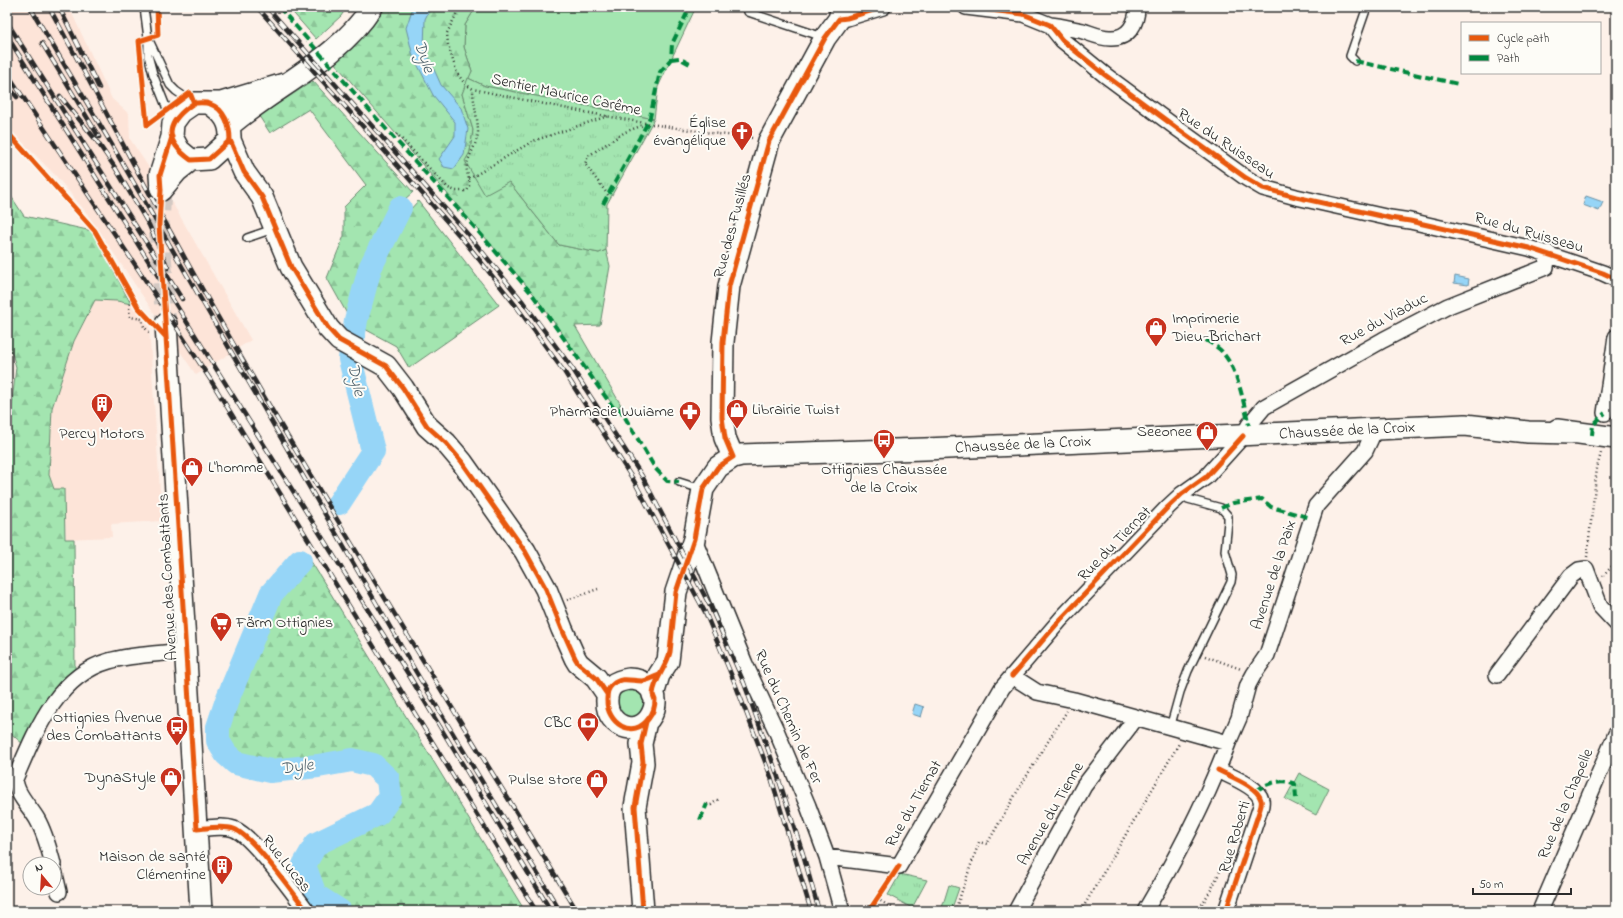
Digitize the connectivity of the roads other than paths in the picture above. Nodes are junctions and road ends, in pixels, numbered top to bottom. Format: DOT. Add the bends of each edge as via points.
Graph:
graph roads {
  1 [pos="144,7"];
  2 [pos="747,7"];
  3 [pos="883,7"];
  4 [pos="966,7"];
  5 [pos="1137,7"];
  6 [pos="1367,7"];
  7 [pos="368,11"];
  8 [pos="840,13"];
  9 [pos="1050,25"];
  10 [pos="148,38"];
  11 [pos="825,38"];
  12 [pos="1355,61"];
  13 [pos="284,84"];
  14 [pos="201,103"];
  15 [pos="172,130"];
  16 [pos="229,133"];
  17 [pos="200,159"];
  18 [pos="244,172"];
  19 [pos="276,228"];
  20 [pos="247,238"];
  21 [pos="1548,253"];
  22 [pos="1616,279"];
  23 [pos="160,326"];
  24 [pos="1616,337"];
  25 [pos="1605,413"];
  26 [pos="1372,429"];
  27 [pos="1243,436"];
  28 [pos="1610,437"];
  29 [pos="733,457"];
  30 [pos="679,482"];
  31 [pos="703,490"];
  32 [pos="1182,494"];
  33 [pos="694,540"];
  34 [pos="1616,623"];
  35 [pos="185,651"];
  36 [pos="1497,675"];
  37 [pos="1012,676"];
  38 [pos="651,684"];
  39 [pos="607,685"];
  40 [pos="1136,718"];
  41 [pos="637,725"];
  42 [pos="1170,728"];
  43 [pos="1616,734"];
  44 [pos="1228,743"];
  45 [pos="1218,770"];
  46 [pos="197,829"];
  47 [pos="51,856"];
  48 [pos="827,857"];
  49 [pos="201,911"];
  50 [pos="307,911"];
  51 [pos="643,911"];
  52 [pos="842,911"];
  53 [pos="1016,911"];
  54 [pos="1145,911"];
  55 [pos="1226,911"];
  56 [pos="1540,911"];
  1 -- 10 [label="lane"];
  2 -- 11 [label="lane" via="748,12"];
  3 -- 8 [label="street" via="847,18"];
  4 -- 9 [label="street, Rue du Ruisseau" via="1023,14"];
  5 -- 9 [label="street" via="1133,26 1127,33 1116,38"];
  6 -- 12 [label="lane" via="1350,56"];
  7 -- 13 [label="main road" via="335,48"];
  8 -- 11 [label="main road, Rue des Fusillés"];
  9 -- 21 [label="street, Rue du Ruisseau" via="1062,40 1105,75 1263,188"];
  10 -- 14 [label="lane" via="170,85 176,91"];
  10 -- 15 [label="lane" via="148,55"];
  11 -- 29 [label="main road, Rue des Fusillés" via="769,142 729,286 723,342 722,417 725,438"];
  13 -- 14 [label="main road" via="221,103"];
  13 -- 16 [label="main road" via="248,109"];
  14 -- 15 [label="main road" via="181,112"];
  14 -- 16 [label="main road" via="220,110"];
  15 -- 17 [label="main road" via="179,150"];
  15 -- 17 [label="main road" via="160,175 161,190 177,172"];
  16 -- 17 [label="main road"];
  16 -- 18 [label="main road"];
  17 -- 18 [label="main road"];
  18 -- 19 [label="main road" via="262,197"];
  19 -- 20 [label="lane"];
  19 -- 39 [label="main road" via="291,267 328,328 339,340 386,366 427,426 462,462 525,550 554,605 578,663"];
  21 -- 22 [label="street, Rue du Ruisseau"];
  21 -- 27 [label="street, Rue du Viaduc" via="1546,267 1448,306 1264,407"];
  23 -- 35 [label="main road, Avenue des Combattants"];
  24 -- 25 [label="street"];
  26 -- 27 [label="main road, Chaussée de la Croix"];
  26 -- 28 [label="main road, Chaussée de la Croix" via="1465,425"];
  26 -- 44 [label="street, Avenue de la Paix" via="1365,451 1316,506 1267,655 1248,685"];
  27 -- 29 [label="main road, Chaussée de la Croix" via="925,450 755,454"];
  27 -- 32 [label="street, Rue du Tiernat" via="1206,476"];
  29 -- 31 [label="main road, Chaussée de la Croix" via="718,467"];
  30 -- 31 [label="lane"];
  31 -- 33 [label="main road, Chaussée de la Croix"];
  32 -- 37 [label="street, Rue du Tiernat" via="1061,619"];
  32 -- 42 [label="lane" via="1188,499 1221,508 1228,516 1225,551 1232,575 1180,692"];
  33 -- 38 [label="main road, Chaussée de la Croix" via="676,592 668,661"];
  33 -- 48 [label="street, Rue du Chemin de Fer" via="745,664 782,744"];
  34 -- 36 [label="street" via="1600,606 1586,569 1580,570 1572,576"];
  35 -- 46 [label="main road, Avenue des Combattants"];
  35 -- 47 [label="street, Avenue des Combattants" via="108,662 82,674 62,691 46,714 15,779 15,786 38,821"];
  37 -- 40 [label="street" via="1036,692"];
  37 -- 48 [label="street, Rue du Tiernat" via="1002,688 899,866"];
  38 -- 39 [label="main road" via="629,679"];
  38 -- 41 [label="main road" via="655,701 652,713"];
  39 -- 41 [label="main road" via="607,708 611,716 617,723"];
  40 -- 42 [label="street"];
  40 -- 53 [label="street, Avenue du Tienne" via="1084,786"];
  41 -- 51 [label="main road" via="644,763 635,807"];
  42 -- 44 [label="street"];
  43 -- 56 [label="street, Rue de la Chapelle"];
  44 -- 45 [label="street"];
  45 -- 54 [label="street" via="1172,866"];
  45 -- 55 [label="street, Rue Roberti" via="1251,787 1261,800"];
  46 -- 49 [label="main road, Avenue des Combattants"];
  46 -- 50 [label="street, Rue Lucas" via="234,829 250,840"];
  48 -- 52 [label="street, Rue du Chemin de Fer"];
}
